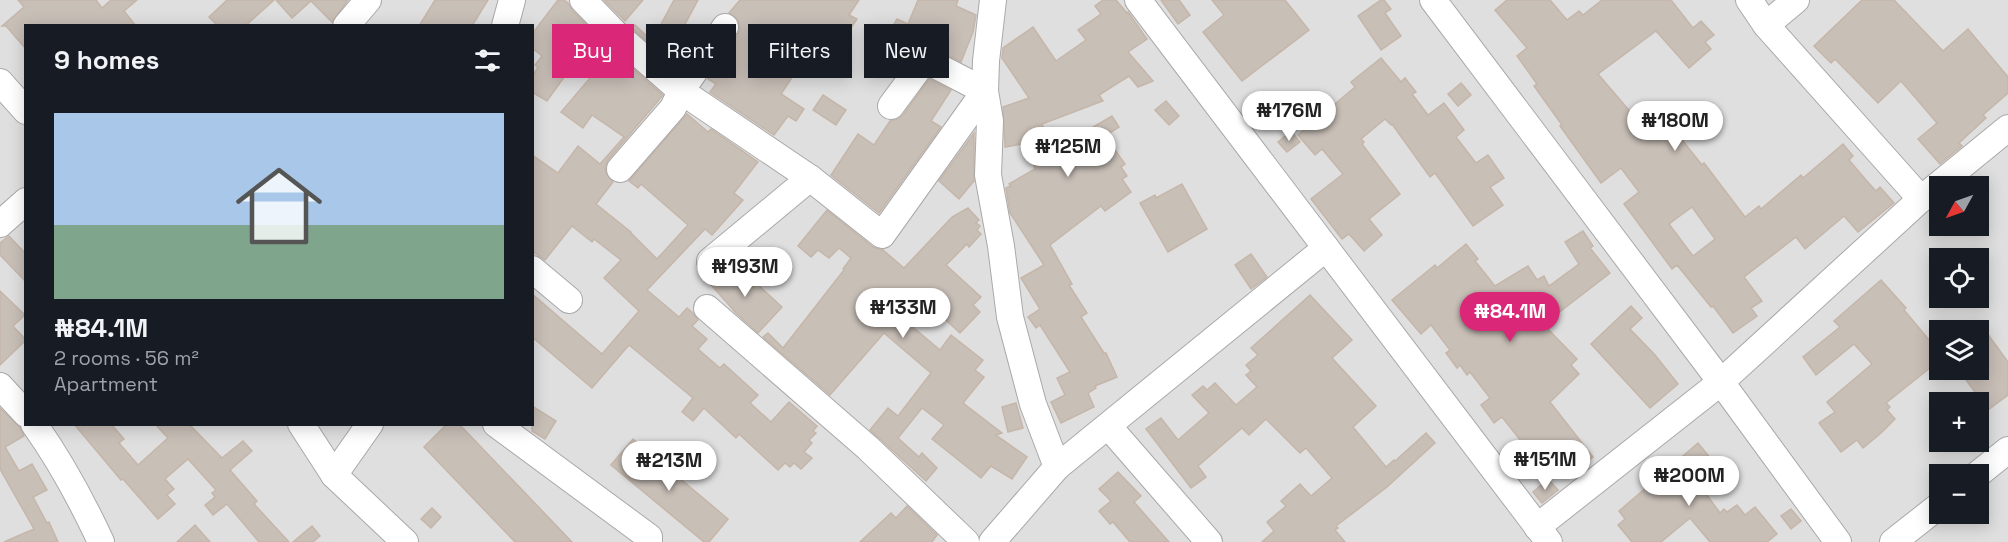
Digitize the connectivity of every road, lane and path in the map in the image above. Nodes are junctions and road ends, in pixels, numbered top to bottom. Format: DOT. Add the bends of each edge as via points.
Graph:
graph roads {
  1 [pos="368,0"];
  2 [pos="512,0"];
  3 [pos="583,0"];
  4 [pos="993,0"];
  5 [pos="1138,0"];
  6 [pos="1433,0"];
  7 [pos="1749,0"];
  8 [pos="1796,0"];
  9 [pos="348,24"];
  10 [pos="506,24"];
  11 [pos="1766,25"];
  12 [pos="690,78"];
  13 [pos="0,82"];
  14 [pos="681,91"];
  15 [pos="985,91"];
  16 [pos="891,106"];
  17 [pos="24,109"];
  18 [pos="2008,128"];
  19 [pos="620,168"];
  20 [pos="810,178"];
  21 [pos="1921,199"];
  22 [pos="24,203"];
  23 [pos="0,224"];
  24 [pos="1326,248"];
  25 [pos="710,261"];
  26 [pos="534,271"];
  27 [pos="569,300"];
  28 [pos="707,308"];
  29 [pos="1721,382"];
  30 [pos="0,386"];
  31 [pos="24,412"];
  32 [pos="35,426"];
  33 [pos="302,426"];
  34 [pos="369,426"];
  35 [pos="499,426"];
  36 [pos="1109,427"];
  37 [pos="2008,450"];
  38 [pos="1989,465"];
  39 [pos="1057,467"];
  40 [pos="334,475"];
  41 [pos="1929,514"];
  42 [pos="1543,535"];
  43 [pos="399,540"];
  44 [pos="101,542"];
  45 [pos="650,542"];
  46 [pos="966,542"];
  47 [pos="992,542"];
  48 [pos="1209,542"];
  49 [pos="1838,542"];
  50 [pos="1893,542"];
  1 -- 9 [label="street"];
  2 -- 10 [label="street"];
  3 -- 14 [label="street"];
  4 -- 15 [label="street"];
  5 -- 24 [label="street"];
  6 -- 29 [label="street"];
  7 -- 11 [label="street"];
  8 -- 11 [label="street"];
  11 -- 21 [label="street"];
  12 -- 14 [label="street"];
  13 -- 17 [label="street"];
  14 -- 19 [label="street" via="673,108"];
  14 -- 20 [label="street"];
  15 -- 16 [label="street" via="925,60"];
  15 -- 20 [label="street" via="882,235"];
  15 -- 39 [label="street" via="990,121 988,175 1010,317 1033,404"];
  18 -- 21 [label="street"];
  20 -- 25 [label="street"];
  21 -- 29 [label="street"];
  22 -- 23 [label="street"];
  24 -- 36 [label="street"];
  24 -- 42 [label="street"];
  26 -- 27 [label="street"];
  28 -- 46 [label="street" via="868,448"];
  29 -- 42 [label="street"];
  29 -- 49 [label="street"];
  30 -- 31 [label="street"];
  32 -- 44 [label="street" via="76,491"];
  33 -- 40 [label="street"];
  34 -- 40 [label="street"];
  35 -- 45 [label="street" via="649,537"];
  36 -- 39 [label="street"];
  36 -- 48 [label="street"];
  37 -- 38 [label="street"];
  39 -- 47 [label="street"];
  40 -- 43 [label="street"];
  41 -- 50 [label="street"];
}
